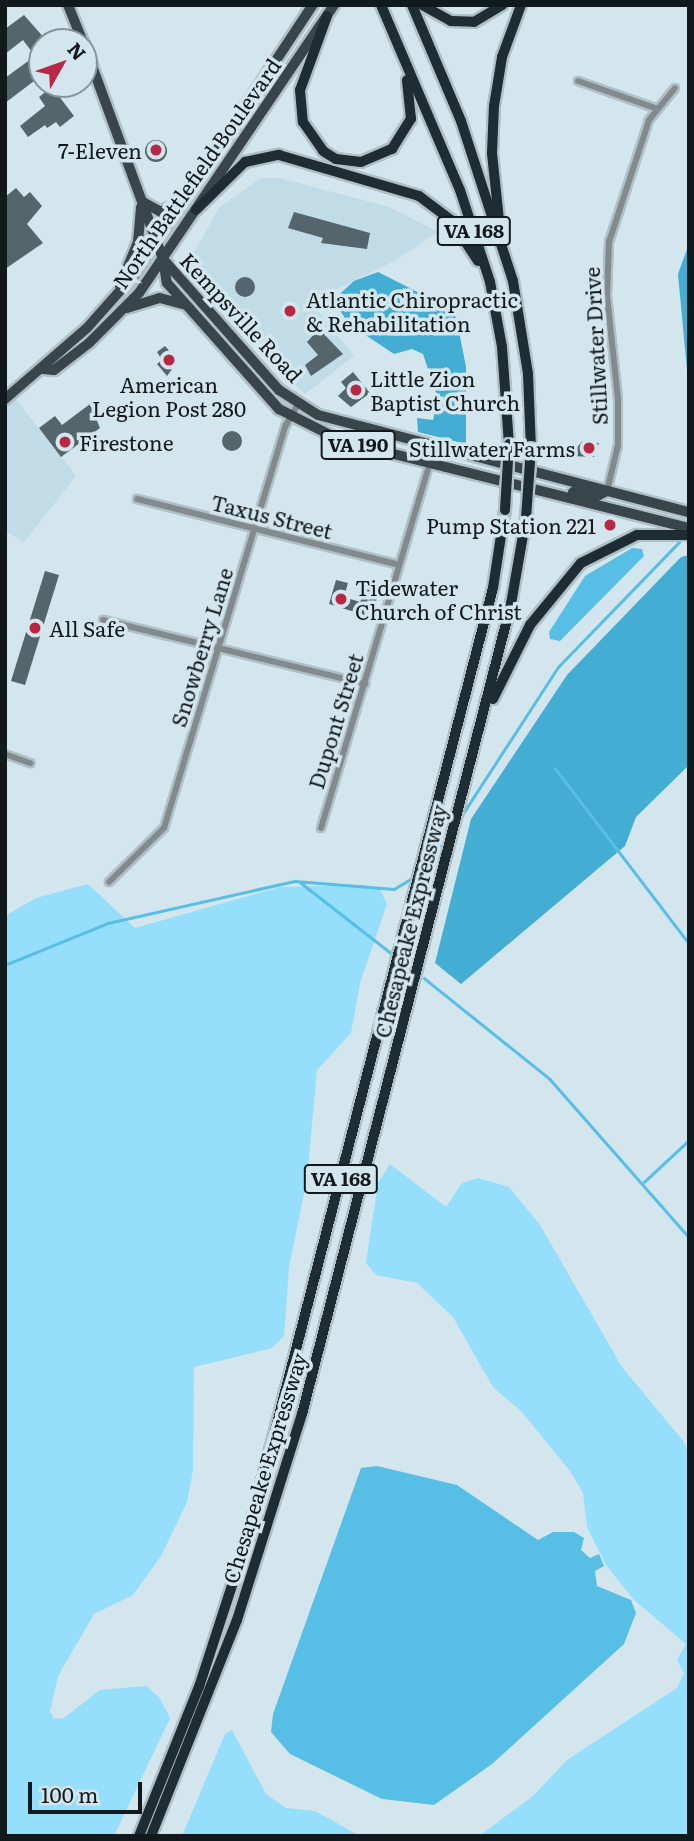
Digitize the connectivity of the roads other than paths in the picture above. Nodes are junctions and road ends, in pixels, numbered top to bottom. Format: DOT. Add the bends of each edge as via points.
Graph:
graph roads {
  1 [pos="68,5"];
  2 [pos="313,5"];
  3 [pos="334,5"];
  4 [pos="381,5"];
  5 [pos="412,5"];
  6 [pos="422,5"];
  7 [pos="502,5"];
  8 [pos="521,5"];
  9 [pos="327,16"];
  10 [pos="78,28"];
  11 [pos="392,31"];
  12 [pos="578,81"];
  13 [pos="98,82"];
  14 [pos="675,88"];
  15 [pos="655,108"];
  16 [pos="188,197"];
  17 [pos="140,200"];
  18 [pos="196,210"];
  19 [pos="157,244"];
  20 [pos="503,247"];
  21 [pos="163,259"];
  22 [pos="492,293"];
  23 [pos="114,300"];
  24 [pos="184,304"];
  25 [pos="126,308"];
  26 [pos="43,369"];
  27 [pos="5,399"];
  28 [pos="298,404"];
  29 [pos="290,417"];
  30 [pos="430,463"];
  31 [pos="607,491"];
  32 [pos="549,492"];
  33 [pos="137,499"];
  34 [pos="689,512"];
  35 [pos="689,528"];
  36 [pos="255,530"];
  37 [pos="689,535"];
  38 [pos="399,565"];
  39 [pos="103,620"];
  40 [pos="219,649"];
  41 [pos="366,684"];
  42 [pos="5,754"];
  43 [pos="30,763"];
  44 [pos="457,816"];
  45 [pos="321,828"];
  46 [pos="109,882"];
  47 [pos="139,1836"];
  48 [pos="151,1836"];
  1 -- 10 [label="main road, VA 190"];
  2 -- 16 [label="main road, North Battlefield Boulevard"];
  3 -- 9 [label="main road, North Battlefield Boulevard"];
  4 -- 11 [label="highway, Chesapeake Expressway / VA 168"];
  5 -- 20 [label="highway, Chesapeake Expressway / VA 168" via="461,121"];
  6 -- 7 [label="highway" via="451,21 474,22"];
  8 -- 20 [label="highway" via="502,57 494,106 492,163"];
  9 -- 11 [label="highway" via="304,69 300,102 307,131 336,159 374,160 407,131 411,95"];
  9 -- 18 [label="main road, North Battlefield Boulevard"];
  11 -- 22 [label="highway, Chesapeake Expressway / VA 168" via="460,190"];
  12 -- 15 [label="street"];
  13 -- 17 [label="main road, VA 190"];
  14 -- 15 [label="street, Stillwater Drive"];
  15 -- 31 [label="street, Stillwater Drive" via="621,194 609,242 607,296 618,410"];
  16 -- 17 [label="main road" via="156,212"];
  16 -- 19 [label="main road, North Battlefield Boulevard"];
  17 -- 19 [label="main road, VA 190"];
  17 -- 23 [label="main road" via="136,249"];
  18 -- 21 [label="main road, North Battlefield Boulevard"];
  18 -- 22 [label="highway" via="241,164 262,156 284,156 363,178 436,206 463,234"];
  19 -- 21 [label="main road, VA 190"];
  19 -- 23 [label="main road, North Battlefield Boulevard"];
  20 -- 44 [label="highway, Chesapeake Expressway / VA 168, bridge" via="520,317 531,448 526,518 511,604"];
  21 -- 24 [label="main road, Kempsville Road / VA 190" via="167,283"];
  21 -- 25 [label="main road, North Battlefield Boulevard"];
  21 -- 28 [label="main road, Kempsville Road / VA 190" via="263,373"];
  22 -- 47 [label="highway, Chesapeake Expressway / VA 168, bridge" via="509,444 506,510 493,588 247,1539 199,1687"];
  23 -- 26 [label="main road, North Battlefield Boulevard"];
  24 -- 25 [label="main road" via="160,298"];
  24 -- 29 [label="main road, Kempsville Road / VA 190" via="260,391"];
  25 -- 26 [label="main road, North Battlefield Boulevard" via="54,370"];
  26 -- 27 [label="main road, North Battlefield Boulevard"];
  28 -- 29 [label="street, Snowberry Lane"];
  28 -- 31 [label="main road, Kempsville Road / VA 190" via="343,425"];
  29 -- 30 [label="main road, Kempsville Road / VA 190" via="335,439"];
  29 -- 36 [label="street, Snowberry Lane"];
  30 -- 32 [label="main road, Kempsville Road / VA 190"];
  30 -- 38 [label="street, Dupont Street"];
  31 -- 32 [label="main road" via="597,496"];
  31 -- 34 [label="main road, Kempsville Road / VA 190"];
  32 -- 35 [label="main road, Kempsville Road / VA 190"];
  33 -- 36 [label="street, Taxus Street"];
  36 -- 38 [label="street, Taxus Street"];
  36 -- 40 [label="street, Snowberry Lane"];
  37 -- 44 [label="highway" via="652,533 622,539 581,563 556,590 501,678"];
  38 -- 41 [label="street, Dupont Street"];
  39 -- 40 [label="street"];
  40 -- 41 [label="street"];
  40 -- 46 [label="street, Snowberry Lane" via="164,828"];
  41 -- 45 [label="street, Dupont Street"];
  42 -- 43 [label="street"];
  44 -- 48 [label="highway, Chesapeake Expressway / VA 168" via="288,1464 222,1662"];
}
